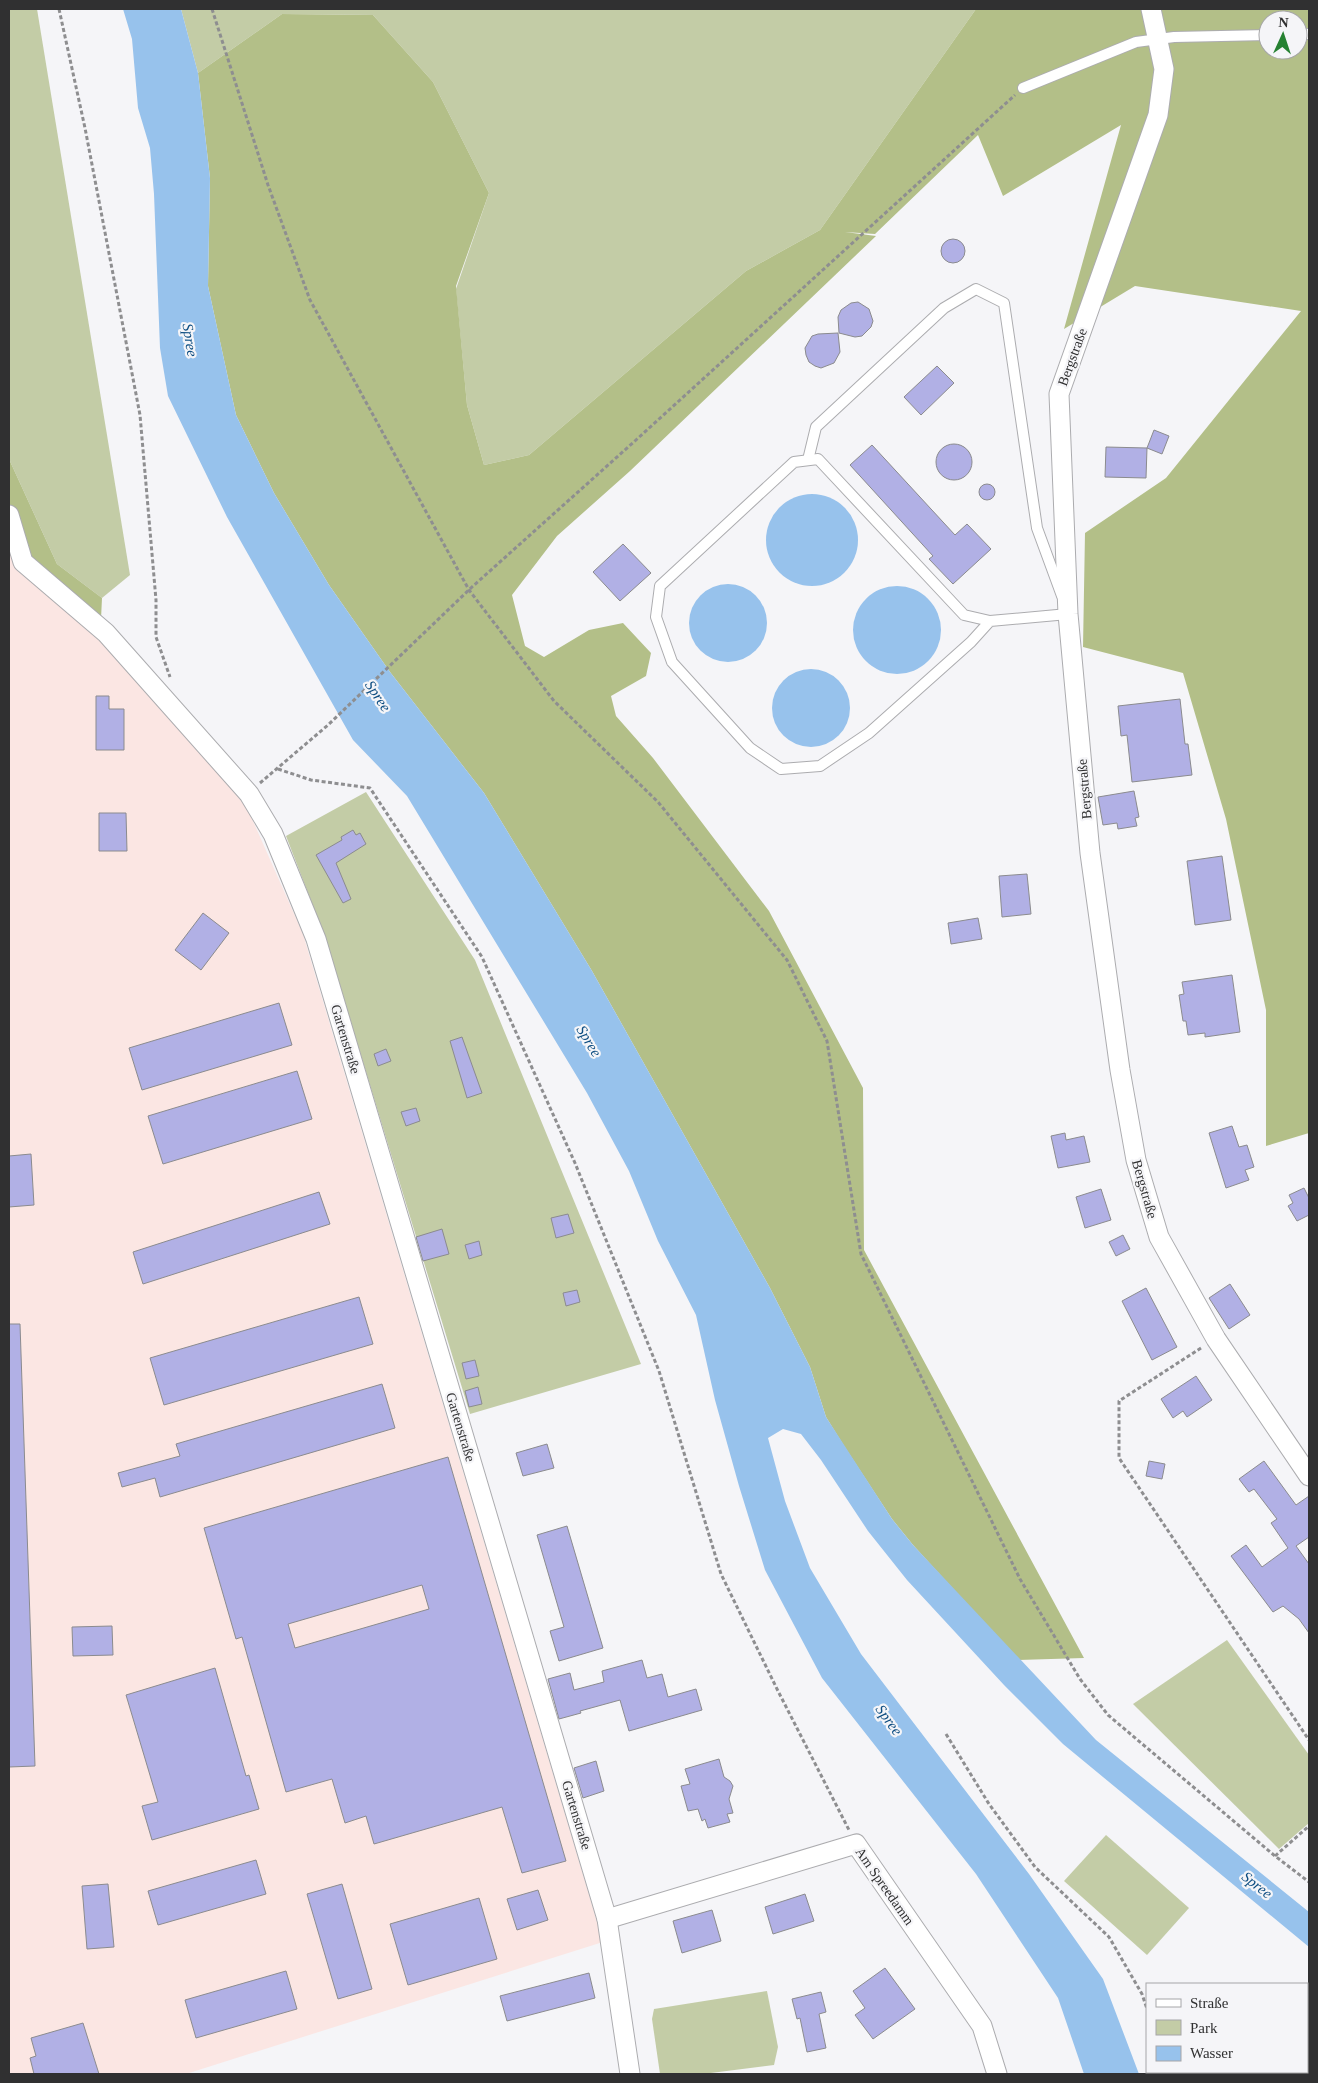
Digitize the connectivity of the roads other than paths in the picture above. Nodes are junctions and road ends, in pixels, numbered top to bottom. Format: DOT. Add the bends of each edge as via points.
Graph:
graph roads {
  1 [pos="1151,9"];
  2 [pos="1258,35"];
  3 [pos="1158,38"];
  4 [pos="1023,88"];
  5 [pos="808,460"];
  6 [pos="9,515"];
  7 [pos="1068,614"];
  8 [pos="990,621"];
  9 [pos="1309,1476"];
  10 [pos="607,1919"];
  11 [pos="630,2074"];
  12 [pos="997,2074"];
  1 -- 3 [label="street, Bergstraße"];
  2 -- 3 [label="lane"];
  3 -- 4 [label="lane" via="1136,42"];
  3 -- 7 [label="street, Bergstraße" via="1164,69 1158,115 1059,394"];
  5 -- 7 [label="lane" via="816,427 944,308 976,289 1004,303 1037,528"];
  5 -- 8 [label="lane" via="818,458 964,615"];
  5 -- 8 [label="lane" via="794,462 660,586 656,617 672,662 750,748 781,769 820,766 869,733 971,642"];
  6 -- 10 [label="street, Gartenstraße" via="23,562 106,633 249,794 273,834 316,940"];
  7 -- 8 [label="lane"];
  7 -- 9 [label="street, Bergstraße" via="1090,853 1136,1160 1159,1237 1216,1339"];
  10 -- 11 [label="street, Gartenstraße"];
  10 -- 12 [label="street, Am Spreedamm" via="856,1844 982,2026"];
}
